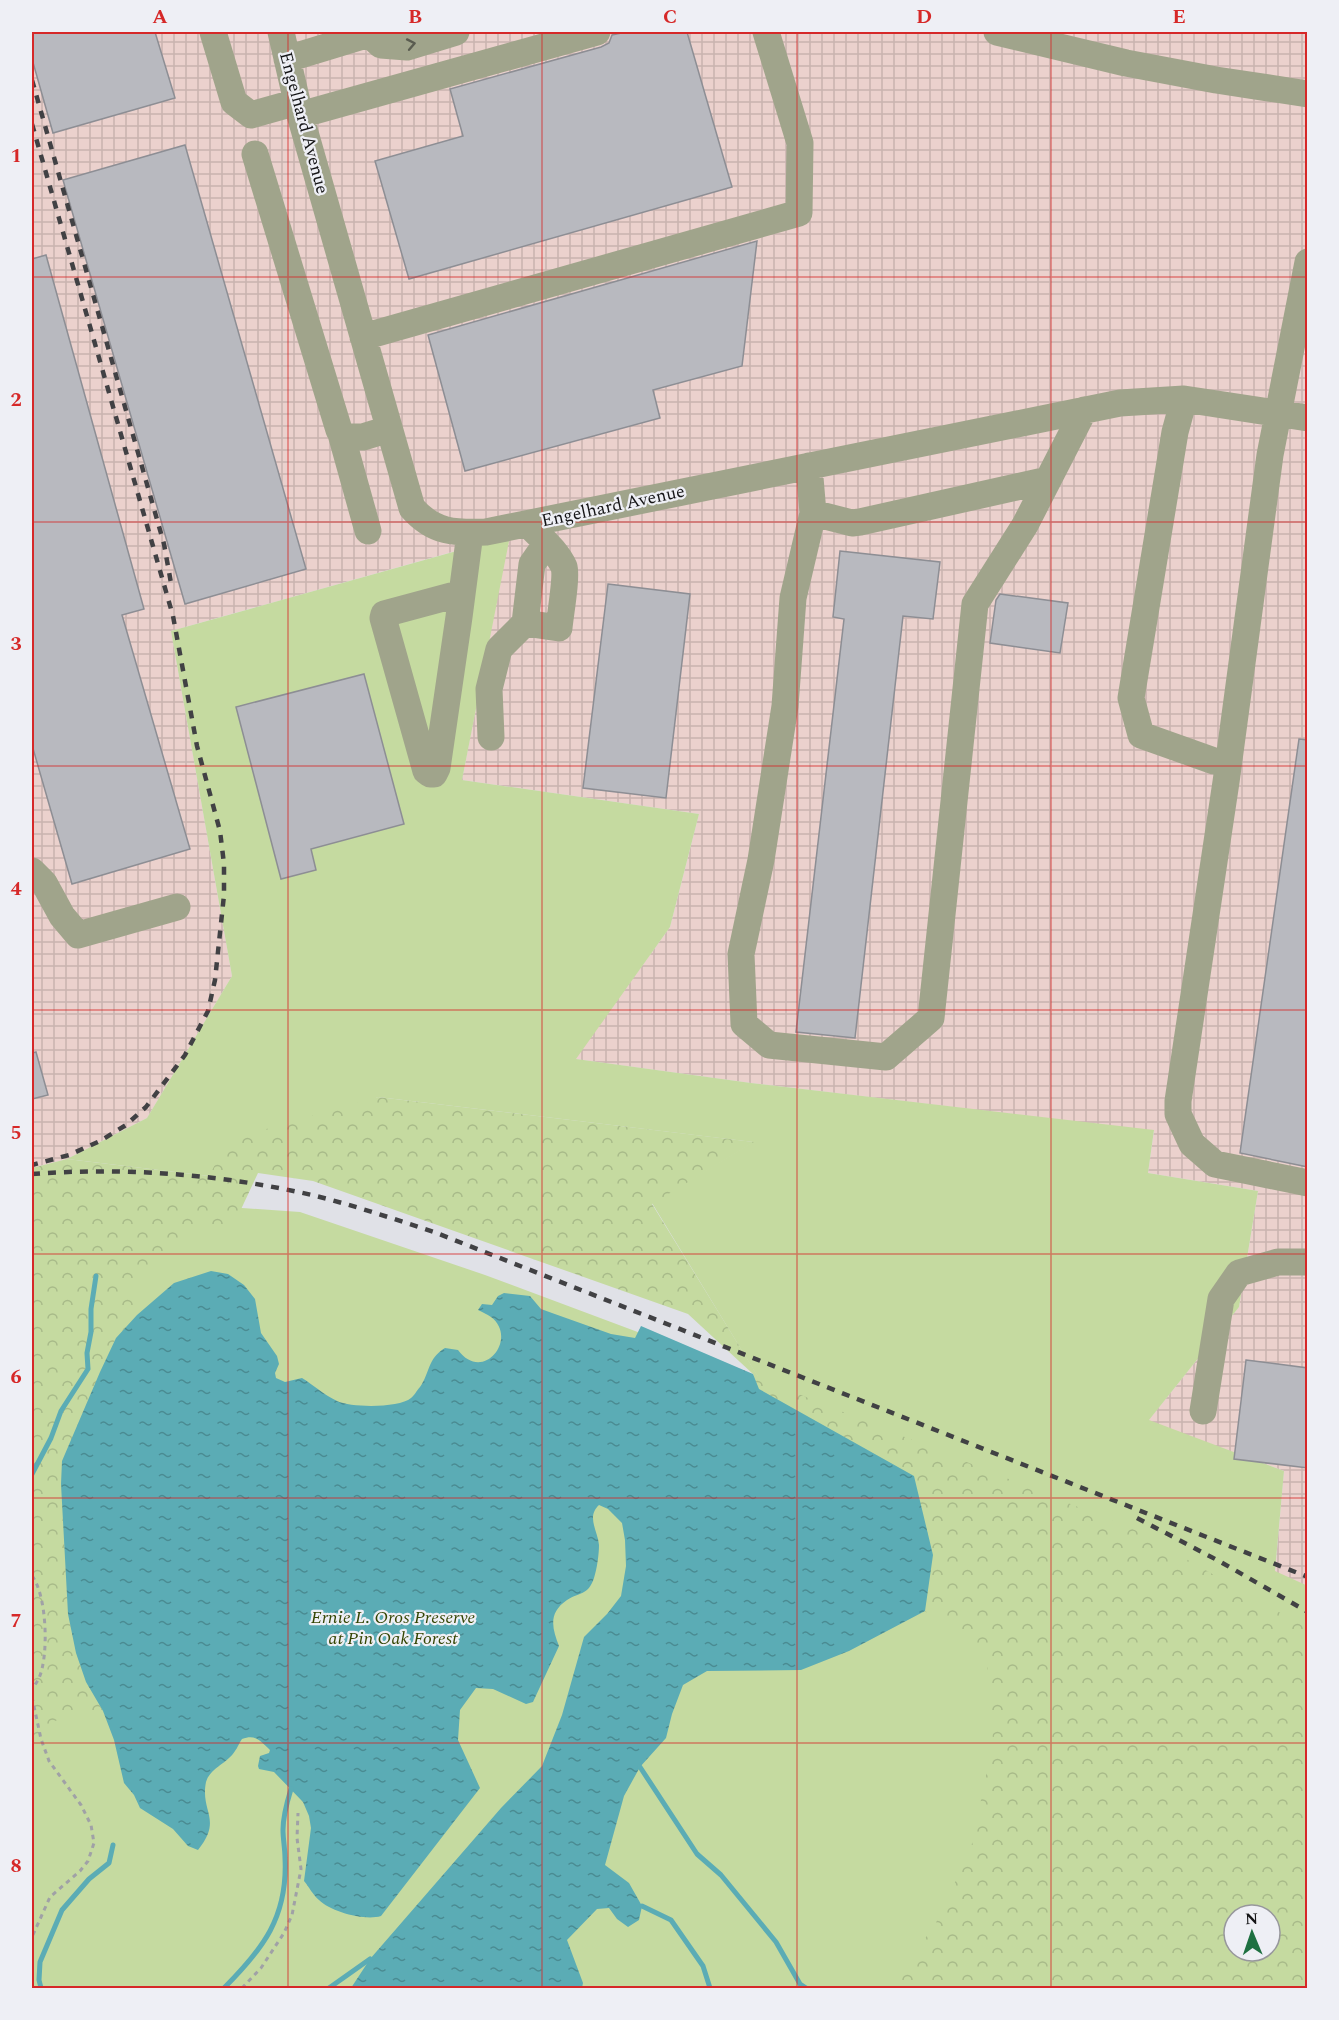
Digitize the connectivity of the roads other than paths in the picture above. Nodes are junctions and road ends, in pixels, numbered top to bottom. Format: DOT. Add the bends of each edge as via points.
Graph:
graph roads {
  1 [pos="213,32"];
  2 [pos="281,32"];
  3 [pos="456,32"];
  4 [pos="597,32"];
  5 [pos="766,32"];
  6 [pos="997,32"];
  7 [pos="370,33"];
  8 [pos="287,59"];
  9 [pos="1308,94"];
  10 [pos="299,109"];
  11 [pos="255,154"];
  12 [pos="1308,262"];
  13 [pos="363,337"];
  14 [pos="1300,344"];
  15 [pos="1184,399"];
  16 [pos="1084,410"];
  17 [pos="1278,413"];
  18 [pos="1308,418"];
  19 [pos="389,429"];
  20 [pos="341,434"];
  21 [pos="809,466"];
  22 [pos="1048,480"];
  23 [pos="813,513"];
  24 [pos="528,524"];
  25 [pos="368,531"];
  26 [pos="470,533"];
  27 [pos="462,593"];
  28 [pos="491,737"];
  29 [pos="1228,762"];
  30 [pos="32,871"];
  31 [pos="177,907"];
  32 [pos="1308,1183"];
  33 [pos="1308,1262"];
  34 [pos="1203,1412"];
  1 -- 10 [label="street" via="234,102 251,115"];
  2 -- 8 [label="street, Engelhard Avenue"];
  7 -- 3 [label="street, one-way" via="381,45 407,47"];
  4 -- 10 [label="street"];
  5 -- 13 [label="street" via="800,143 799,213"];
  6 -- 9 [label="street" via="1126,63"];
  7 -- 8 [label="street"];
  8 -- 10 [label="street, Engelhard Avenue"];
  10 -- 13 [label="street, Engelhard Avenue"];
  11 -- 20 [label="street"];
  12 -- 14 [label="street"];
  13 -- 19 [label="street, Engelhard Avenue"];
  14 -- 17 [label="street"];
  15 -- 16 [label="street, Engelhard Avenue" via="1120,402"];
  15 -- 17 [label="street, Engelhard Avenue"];
  15 -- 29 [label="street" via="1175,432 1131,698 1141,735 1214,761"];
  16 -- 21 [label="street, Engelhard Avenue"];
  16 -- 22 [label="street"];
  17 -- 18 [label="street, Engelhard Avenue"];
  17 -- 29 [label="street"];
  19 -- 20 [label="street" via="363,437"];
  19 -- 26 [label="street, Engelhard Avenue" via="412,508 437,528"];
  20 -- 25 [label="street"];
  21 -- 23 [label="street"];
  21 -- 24 [label="street, Engelhard Avenue"];
  22 -- 23 [label="street" via="860,522"];
  22 -- 23 [label="street" via="1025,525 975,604 931,1018 886,1057 769,1045 744,1024 741,954 761,861 785,706 793,598"];
  24 -- 26 [label="street, Engelhard Avenue"];
  24 -- 28 [label="street" via="565,570 559,628 525,623 499,649 489,689"];
  26 -- 27 [label="street"];
  27 -- 27 [label="street" via="437,768 430,774 383,618 384,614"];
  29 -- 32 [label="street" via="1178,1114 1192,1144 1215,1164"];
  30 -- 31 [label="street" via="78,935"];
  33 -- 34 [label="street" via="1278,1262 1239,1273 1221,1299"];
}
